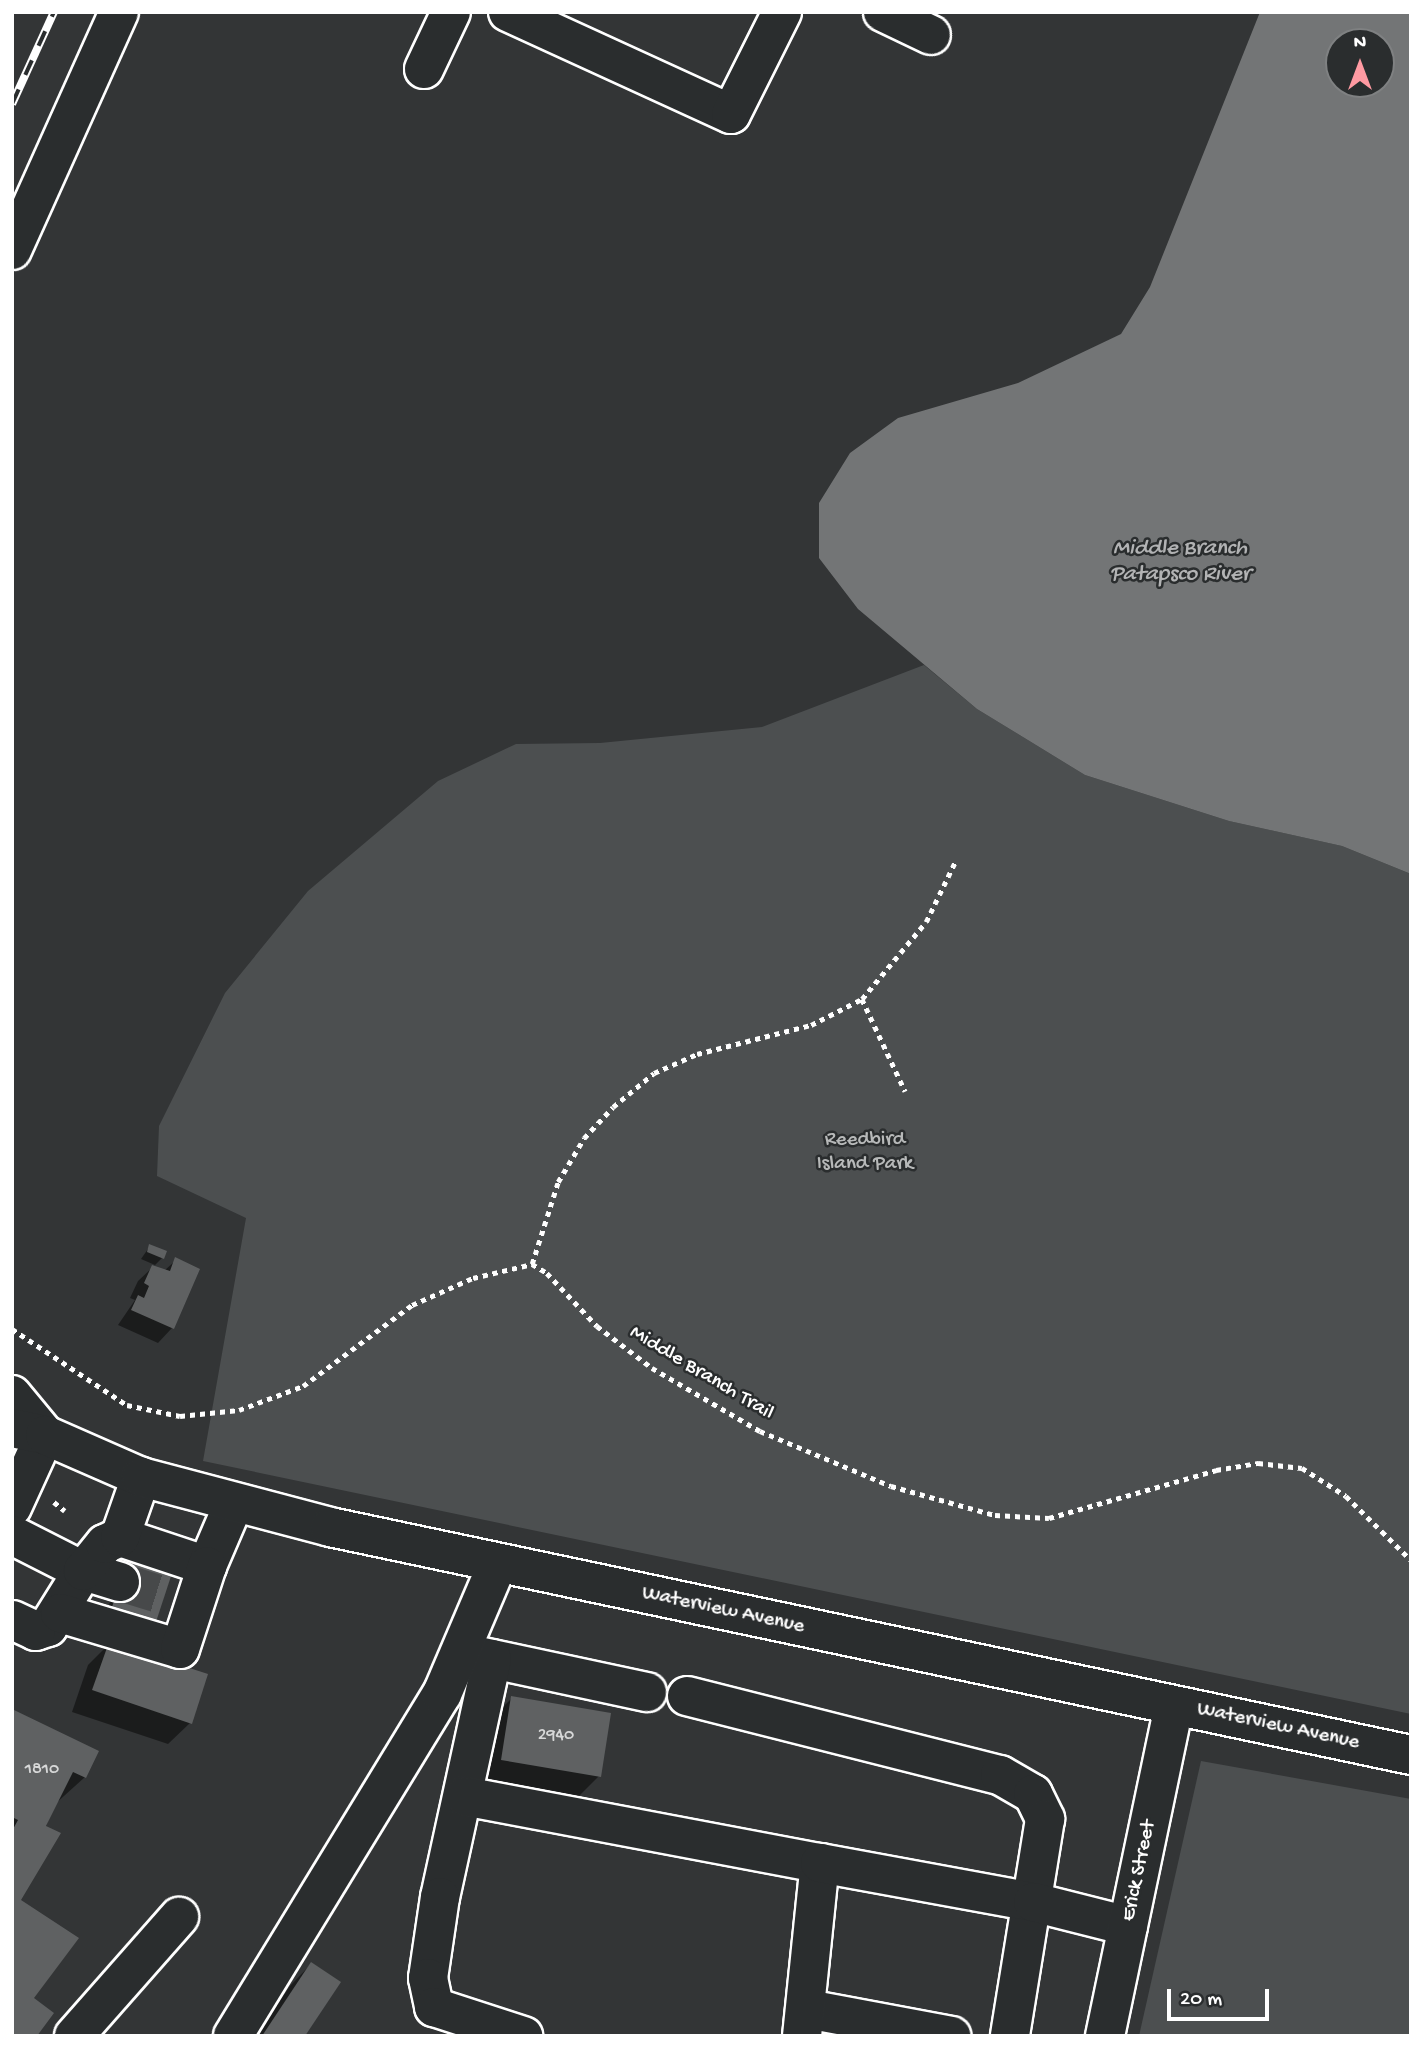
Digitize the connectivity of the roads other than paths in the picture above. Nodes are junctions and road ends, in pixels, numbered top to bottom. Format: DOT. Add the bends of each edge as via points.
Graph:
graph roads {
  1 [pos="119,12"];
  2 [pos="451,12"];
  3 [pos="508,12"];
  4 [pos="782,12"];
  5 [pos="883,12"];
  6 [pos="931,35"];
  7 [pos="424,69"];
  8 [pos="12,250"];
  9 [pos="12,1395"];
  10 [pos="29,1431"];
  11 [pos="141,1477"];
  12 [pos="234,1503"];
  13 [pos="12,1507"];
  14 [pos="12,1535"];
  15 [pos="120,1536"];
  16 [pos="498,1563"];
  17 [pos="207,1566"];
  18 [pos="83,1571"];
  19 [pos="120,1582"];
  20 [pos="60,1613"];
  21 [pos="12,1620"];
  22 [pos="476,1656"];
  23 [pos="647,1692"];
  24 [pos="687,1696"];
  25 [pos="1174,1706"];
  26 [pos="1411,1755"];
  27 [pos="464,1797"];
  28 [pos="820,1863"];
  29 [pos="1033,1902"];
  30 [pos="179,1917"];
  31 [pos="1128,1926"];
  32 [pos="804,2023"];
  33 [pos="74,2036"];
  34 [pos="233,2036"];
  35 [pos="523,2036"];
  36 [pos="951,2036"];
  37 [pos="1010,2036"];
  38 [pos="1105,2036"];
  1 -- 8 [label="main road"];
  2 -- 7 [label="main road"];
  3 -- 4 [label="main road" via="731,114"];
  5 -- 6 [label="main road"];
  9 -- 10 [label="main road, Waterview Avenue"];
  10 -- 11 [label="main road, Waterview Avenue"];
  10 -- 13 [label="main road"];
  11 -- 12 [label="main road, Waterview Avenue"];
  11 -- 15 [label="main road"];
  12 -- 16 [label="main road, Waterview Avenue"];
  12 -- 17 [label="main road"];
  14 -- 18 [label="main road"];
  15 -- 17 [label="main road"];
  15 -- 18 [label="main road" via="105,1545"];
  16 -- 22 [label="main road"];
  16 -- 25 [label="main road, Waterview Avenue"];
  17 -- 20 [label="main road" via="179,1600 180,1649"];
  18 -- 19 [label="main road"];
  18 -- 20 [label="main road"];
  20 -- 21 [label="main road" via="48,1627 36,1631"];
  22 -- 23 [label="main road"];
  22 -- 27 [label="main road"];
  22 -- 34 [label="main road" via="442,1694"];
  24 -- 29 [label="main road" via="1000,1775 1033,1794 1045,1818"];
  25 -- 26 [label="main road, Waterview Avenue"];
  25 -- 31 [label="main road, Erick Street"];
  27 -- 28 [label="main road"];
  27 -- 35 [label="main road" via="440,1897 428,1978 434,2007"];
  28 -- 29 [label="main road"];
  28 -- 32 [label="main road"];
  29 -- 31 [label="main road"];
  29 -- 37 [label="main road"];
  30 -- 33 [label="main road"];
  31 -- 38 [label="main road, Erick Street"];
  32 -- 36 [label="main road"];
}
